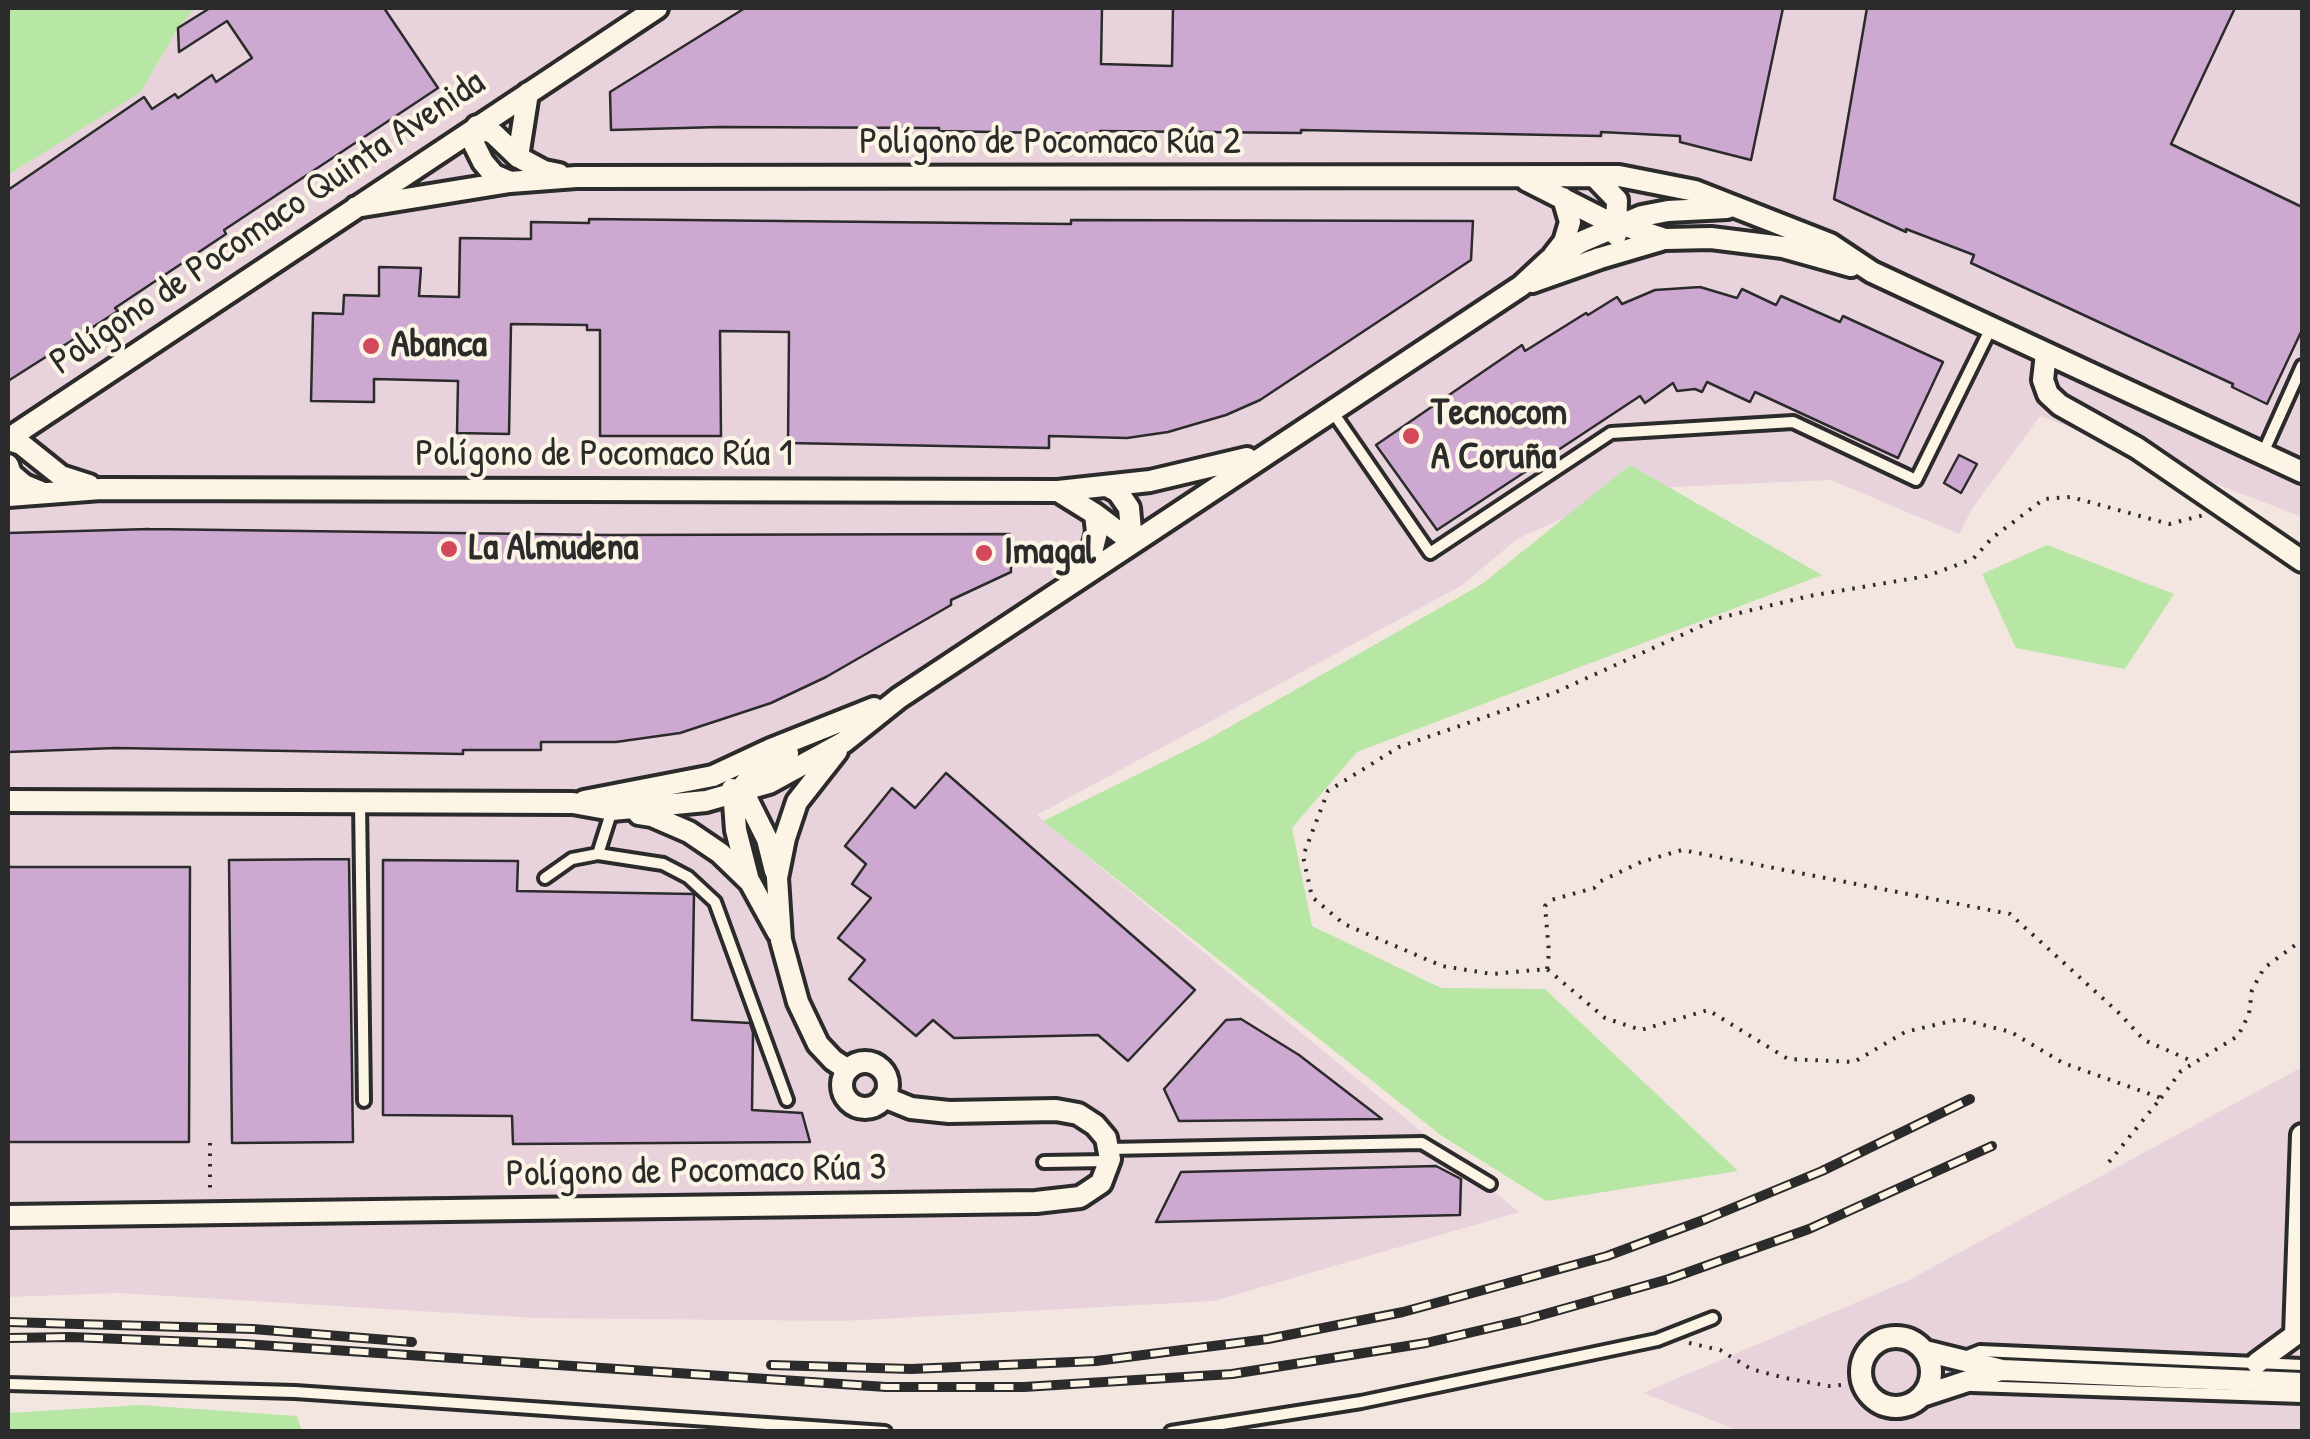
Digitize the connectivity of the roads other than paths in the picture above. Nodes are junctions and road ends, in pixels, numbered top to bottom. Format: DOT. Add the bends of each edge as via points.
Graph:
graph roads {
  1 [pos="657,8"];
  2 [pos="528,92"];
  3 [pos="477,126"];
  4 [pos="518,157"];
  5 [pos="1594,176"];
  6 [pos="576,177"];
  7 [pos="1524,179"];
  8 [pos="510,182"];
  9 [pos="1563,198"];
  10 [pos="356,207"];
  11 [pos="1739,208"];
  12 [pos="1618,224"];
  13 [pos="1665,240"];
  14 [pos="1600,258"];
  15 [pos="1550,260"];
  16 [pos="1872,272"];
  17 [pos="1521,286"];
  18 [pos="1992,327"];
  19 [pos="2046,353"];
  20 [pos="2302,366"];
  21 [pos="1332,410"];
  22 [pos="47,412"];
  23 [pos="8,439"];
  24 [pos="1264,454"];
  25 [pos="2263,454"];
  26 [pos="8,465"];
  27 [pos="52,469"];
  28 [pos="2302,472"];
  29 [pos="1107,486"];
  30 [pos="100,489"];
  31 [pos="1058,492"];
  32 [pos="40,493"];
  33 [pos="8,496"];
  34 [pos="1095,514"];
  35 [pos="1132,542"];
  36 [pos="2302,560"];
  37 [pos="1079,578"];
  38 [pos="836,734"];
  39 [pos="713,776"];
  40 [pos="737,793"];
  41 [pos="8,801"];
  42 [pos="360,802"];
  43 [pos="573,803"];
  44 [pos="612,810"];
  45 [pos="598,854"];
  46 [pos="545,878"];
  47 [pos="777,878"];
  48 [pos="750,882"];
  49 [pos="781,940"];
  50 [pos="848,1070"];
  51 [pos="884,1097"];
  52 [pos="787,1100"];
  53 [pos="364,1101"];
  54 [pos="2302,1135"];
  55 [pos="1108,1155"];
  56 [pos="1044,1162"];
  57 [pos="1490,1184"];
  58 [pos="8,1216"];
  59 [pos="1713,1318"];
  60 [pos="2299,1338"];
  61 [pos="1926,1351"];
  62 [pos="1960,1360"];
  63 [pos="2257,1363"];
  64 [pos="2302,1365"];
  65 [pos="2002,1370"];
  66 [pos="2302,1383"];
  67 [pos="8,1384"];
  68 [pos="1956,1385"];
  69 [pos="1922,1396"];
  70 [pos="2302,1396"];
  71 [pos="885,1432"];
  72 [pos="1172,1432"];
  1 -- 2 [label="street, Polígono de Pocomaco Quinta Avenida"];
  2 -- 3 [label="street, Polígono de Pocomaco Quinta Avenida"];
  2 -- 4 [label="street, Polígono de Pocomaco Quinta Avenida"];
  3 -- 4 [label="street, Polígono de Pocomaco Rúa 2"];
  3 -- 8 [label="street" via="474,144 482,162"];
  3 -- 10 [label="street, Polígono de Pocomaco Quinta Avenida"];
  4 -- 6 [label="street, Polígono de Pocomaco Rúa 2"];
  5 -- 7 [label="street, Polígono de Pocomaco Rúa 2"];
  5 -- 11 [label="street, Polígono de Pocomaco Rúa 2" via="1661,183"];
  5 -- 12 [label="street" via="1617,200"];
  6 -- 7 [label="street, Polígono de Pocomaco Rúa 2"];
  6 -- 8 [label="street, Polígono de Pocomaco Rúa 2"];
  7 -- 9 [label="street, Polígono de Pocomaco Rúa 2"];
  8 -- 10 [label="street, Polígono de Pocomaco Rúa 2"];
  9 -- 12 [label="street, Polígono de Pocomaco Rúa 2"];
  9 -- 15 [label="street" via="1570,222"];
  10 -- 22 [label="street, Polígono de Pocomaco Quinta Avenida"];
  11 -- 12 [label="street" via="1668,211"];
  11 -- 16 [label="street, Polígono de Pocomaco Rúa 2" via="1830,244"];
  12 -- 13 [label="street, Polígono de Pocomaco Rúa 2"];
  12 -- 14 [label="street"];
  12 -- 15 [label="street"];
  13 -- 14 [label="street"];
  13 -- 16 [label="street" via="1782,247"];
  14 -- 17 [label="street"];
  15 -- 17 [label="street"];
  16 -- 18 [label="street"];
  17 -- 21 [label="street"];
  18 -- 19 [label="street"];
  18 -- 21 [label="lane" via="1916,480 1793,422 1611,433 1430,552"];
  19 -- 25 [label="street"];
  19 -- 36 [label="street" via="2043,380 2060,405 2138,448"];
  20 -- 25 [label="lane"];
  21 -- 24 [label="street"];
  22 -- 23 [label="street, Polígono de Pocomaco Quinta Avenida"];
  22 -- 27 [label="street, Polígono de Pocomaco Quinta Avenida" via="44,453"];
  23 -- 27 [label="street, Polígono de Pocomaco Quinta Avenida"];
  24 -- 29 [label="street, Polígono de Pocomaco Rúa 1"];
  24 -- 35 [label="street"];
  25 -- 28 [label="street"];
  26 -- 32 [label="street"];
  27 -- 30 [label="street, Polígono de Pocomaco Rúa 1"];
  27 -- 32 [label="street"];
  29 -- 31 [label="street, Polígono de Pocomaco Rúa 1"];
  29 -- 35 [label="street" via="1130,508"];
  30 -- 31 [label="street, Polígono de Pocomaco Rúa 1"];
  30 -- 32 [label="street, Polígono de Pocomaco Rúa 1"];
  31 -- 34 [label="street"];
  32 -- 33 [label="street, Polígono de Pocomaco Rúa 1"];
  34 -- 35 [label="street"];
  34 -- 37 [label="street" via="1092,556"];
  35 -- 37 [label="street"];
  37 -- 38 [label="street"];
  38 -- 39 [label="street" via="771,749"];
  38 -- 40 [label="street" via="751,776"];
  38 -- 47 [label="street, Polígono de Pocomaco Rúa 3" via="798,802"];
  39 -- 40 [label="street"];
  39 -- 43 [label="street"];
  40 -- 44 [label="street"];
  40 -- 47 [label="street" via="767,839"];
  40 -- 48 [label="street, Polígono de Pocomaco Rúa 3" via="736,830"];
  41 -- 42 [label="street"];
  42 -- 43 [label="street"];
  42 -- 53 [label="lane"];
  43 -- 44 [label="street"];
  44 -- 45 [label="lane"];
  44 -- 48 [label="street, Polígono de Pocomaco Rúa 3" via="652,816 689,832"];
  45 -- 46 [label="lane" via="572,859"];
  45 -- 52 [label="lane" via="663,864 714,902"];
  47 -- 49 [label="street, Polígono de Pocomaco Rúa 3"];
  48 -- 49 [label="street, Polígono de Pocomaco Rúa 3"];
  49 -- 50 [label="street, Polígono de Pocomaco Rúa 3" via="818,1044"];
  50 -- 51 [label="street, Polígono de Pocomaco Rúa 3" via="863,1062 876,1065 888,1087"];
  50 -- 51 [label="street, Polígono de Pocomaco Rúa 3" via="842,1092 850,1103 874,1106"];
  51 -- 55 [label="street, Polígono de Pocomaco Rúa 3" via="949,1112 1078,1114 1106,1138"];
  54 -- 60 [label="street"];
  55 -- 56 [label="lane"];
  55 -- 57 [label="lane" via="1422,1143"];
  55 -- 58 [label="street, Polígono de Pocomaco Rúa 3" via="1101,1183 1080,1197 1036,1202"];
  59 -- 72 [label="lane" via="1665,1336 1362,1402"];
  60 -- 63 [label="street"];
  61 -- 62 [label="street"];
  61 -- 69 [label="street" via="1932,1368"];
  61 -- 69 [label="street" via="1890,1336 1875,1342 1861,1362 1862,1383 1883,1405 1908,1406"];
  62 -- 63 [label="lane" via="1980,1351"];
  62 -- 65 [label="street"];
  63 -- 64 [label="lane"];
  65 -- 66 [label="street"];
  65 -- 68 [label="street"];
  67 -- 71 [label="lane" via="295,1392"];
  68 -- 69 [label="street"];
  68 -- 70 [label="lane"];
}
